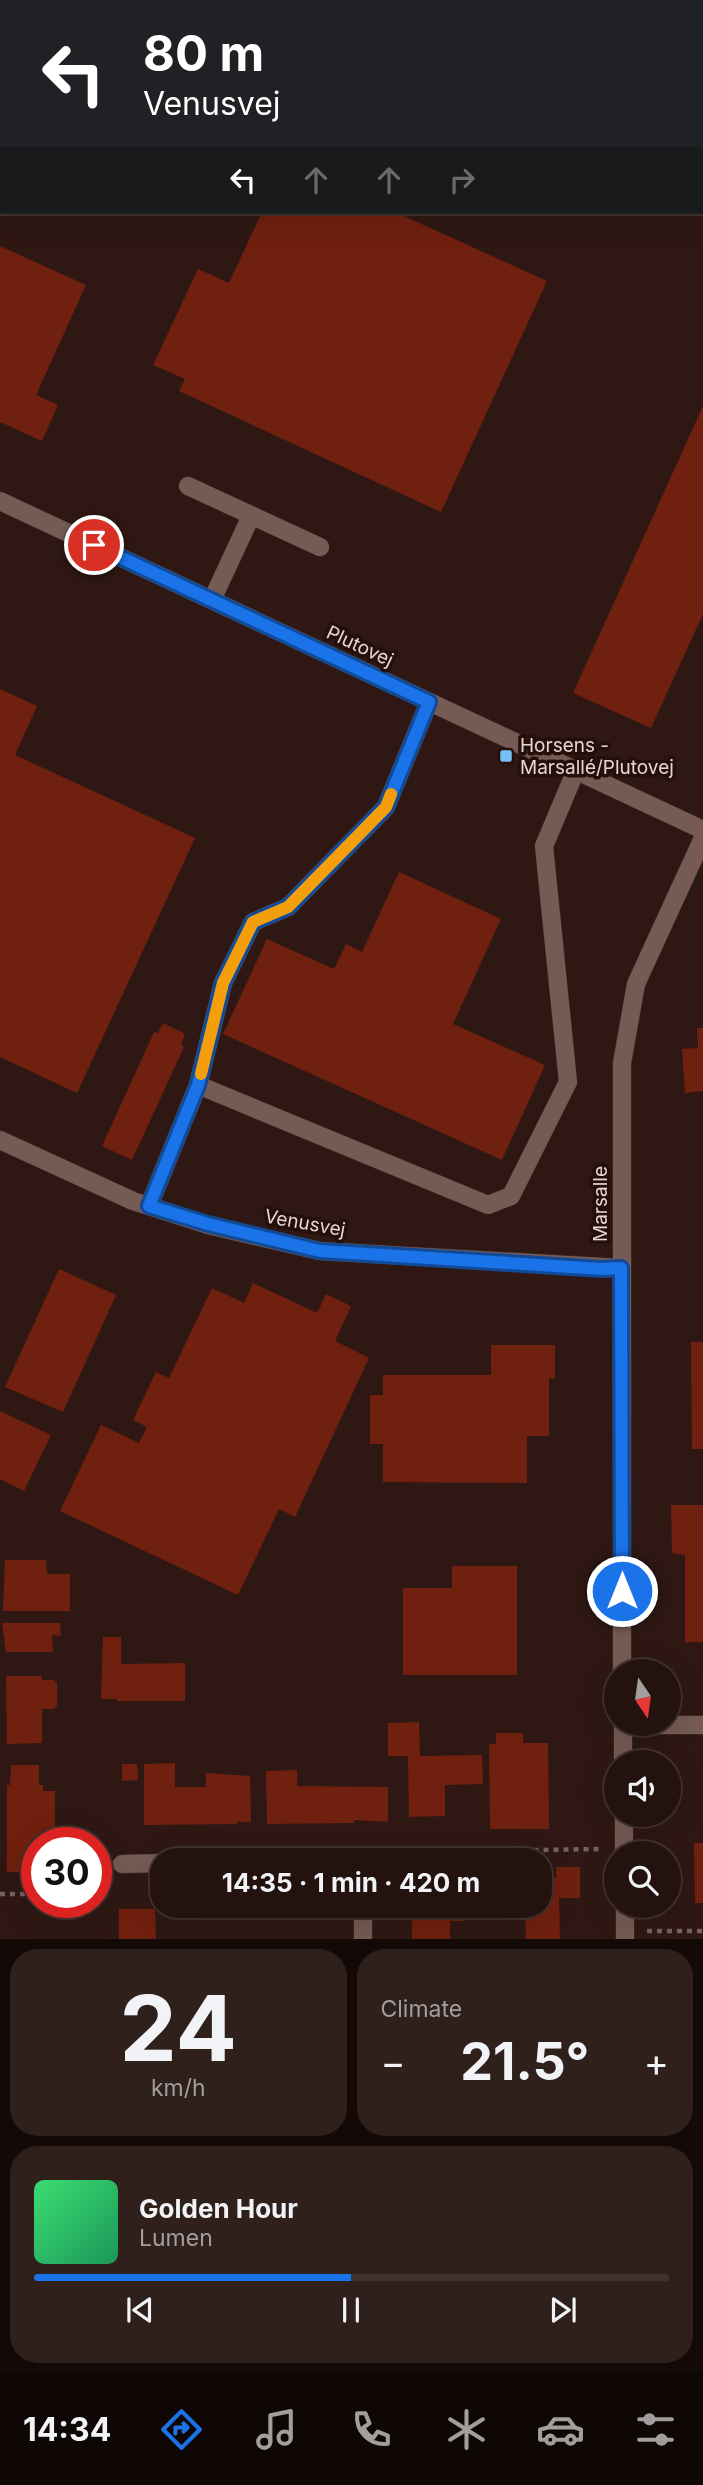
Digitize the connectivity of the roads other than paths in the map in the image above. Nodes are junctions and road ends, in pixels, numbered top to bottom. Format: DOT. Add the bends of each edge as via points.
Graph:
graph roads {
  1 [pos="188,486"];
  2 [pos="0,501"];
  3 [pos="251,516"];
  4 [pos="320,547"];
  5 [pos="212,600"];
  6 [pos="429,702"];
  7 [pos="576,770"];
  8 [pos="703,830"];
  9 [pos="703,838"];
  10 [pos="198,1085"];
  11 [pos="0,1140"];
  12 [pos="149,1206"];
  13 [pos="621,1268"];
  14 [pos="622,1659"];
  15 [pos="681,1725"];
  16 [pos="703,1725"];
  17 [pos="150,1863"];
  18 [pos="122,1864"];
  19 [pos="363,1918"];
  20 [pos="625,1918"];
  21 [pos="625,1936"];
  22 [pos="363,1939"];
  1 -- 3 [label="street"];
  2 -- 5 [label="street, Plutovej"];
  3 -- 4 [label="street"];
  3 -- 5 [label="street"];
  5 -- 6 [label="street, Plutovej"];
  6 -- 7 [label="street, Plutovej"];
  6 -- 10 [label="street" via="386,807 288,907 253,922 223,983"];
  7 -- 8 [label="street, Plutovej"];
  7 -- 10 [label="street" via="544,846 568,1082 511,1196 488,1205"];
  9 -- 13 [label="street, Marsalle" via="636,984 622,1063"];
  10 -- 12 [label="street"];
  11 -- 12 [label="street, Venusvej"];
  12 -- 13 [label="street, Venusvej" via="320,1251"];
  13 -- 14 [label="street, Marsalle"];
  15 -- 16 [label="street"];
  17 -- 18 [label="street"];
  19 -- 22 [label="street"];
  20 -- 21 [label="street"];
}
